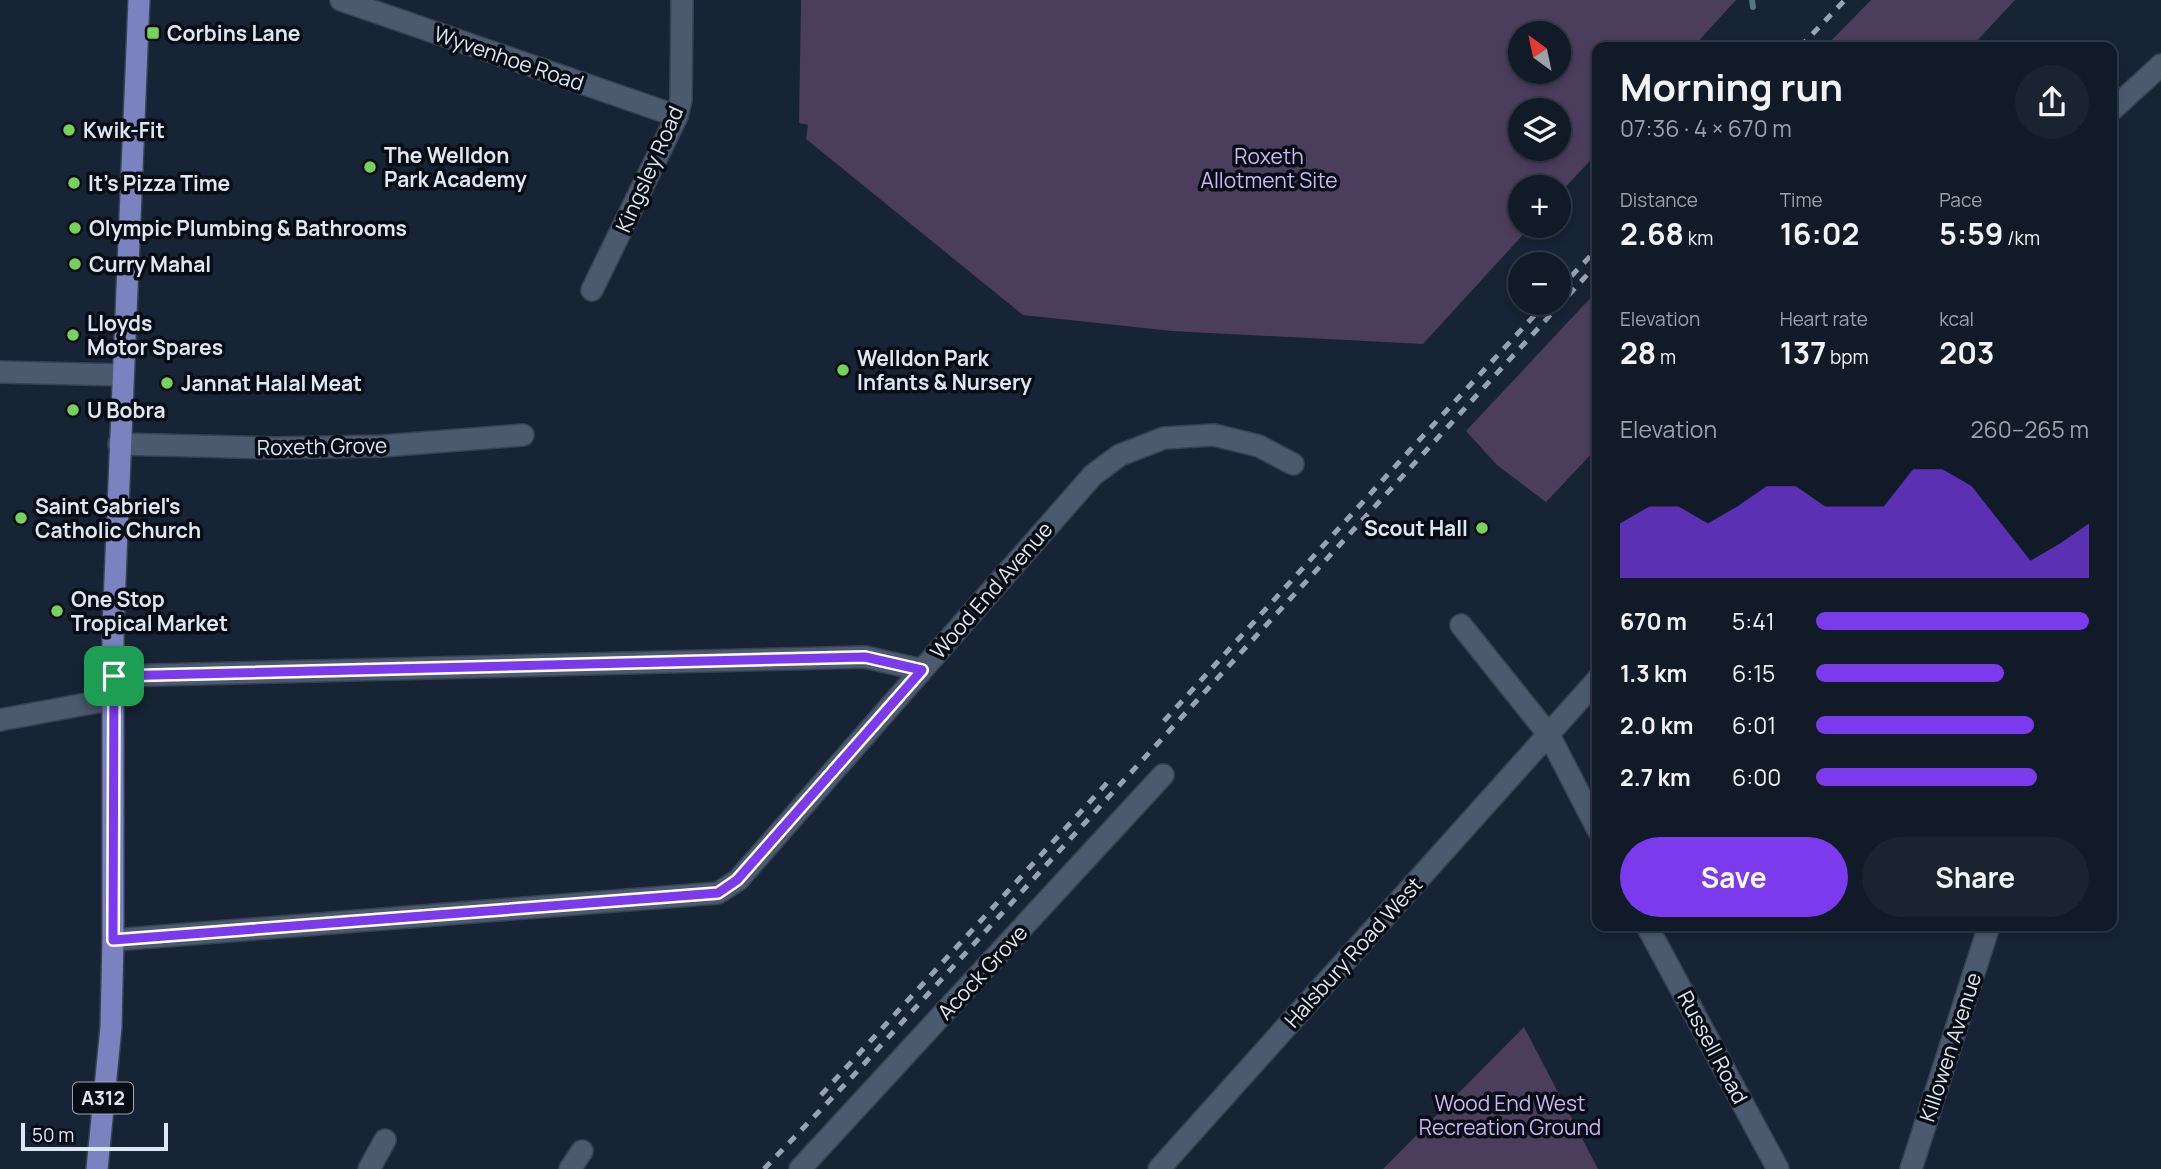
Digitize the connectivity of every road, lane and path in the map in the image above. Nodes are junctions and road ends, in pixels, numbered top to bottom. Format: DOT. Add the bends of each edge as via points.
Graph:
graph roads {
  1 [pos="139,0"];
  2 [pos="341,0"];
  3 [pos="682,0"];
  4 [pos="2161,65"];
  5 [pos="2117,105"];
  6 [pos="677,116"];
  7 [pos="592,290"];
  8 [pos="0,372"];
  9 [pos="123,375"];
  10 [pos="523,435"];
  11 [pos="119,444"];
  12 [pos="1293,464"];
  13 [pos="1461,625"];
  14 [pos="922,670"];
  15 [pos="114,676"];
  16 [pos="1592,686"];
  17 [pos="113,699"];
  18 [pos="0,720"];
  19 [pos="1549,735"];
  20 [pos="1163,775"];
  21 [pos="1592,818"];
  22 [pos="1650,931"];
  23 [pos="1987,931"];
  24 [pos="113,940"];
  25 [pos="385,1140"];
  26 [pos="582,1152"];
  27 [pos="97,1169"];
  28 [pos="369,1169"];
  29 [pos="570,1169"];
  30 [pos="800,1169"];
  31 [pos="1159,1169"];
  32 [pos="1779,1169"];
  33 [pos="1911,1169"];
  1 -- 9 [label="main road, A312"];
  2 -- 6 [label="street, Wyvenhoe Road"];
  3 -- 6 [label="street, Kingsley Road"];
  4 -- 5 [label="street"];
  6 -- 7 [label="street, Kingsley Road"];
  8 -- 9 [label="street"];
  9 -- 11 [label="main road, A312"];
  10 -- 11 [label="street, Roxeth Grove" via="275,449"];
  11 -- 15 [label="main road, A312"];
  12 -- 14 [label="street, Wood End Avenue" via="1259,446 1214,435 1164,438 1121,455 1093,475"];
  13 -- 19 [label="street"];
  14 -- 15 [label="street, Wood End Avenue" via="865,657"];
  14 -- 24 [label="street" via="737,880 718,893"];
  15 -- 17 [label="main road, A312"];
  16 -- 19 [label="street, Halsbury Road West"];
  17 -- 18 [label="street"];
  17 -- 24 [label="main road, A312"];
  19 -- 21 [label="street"];
  19 -- 31 [label="street, Halsbury Road West"];
  20 -- 30 [label="street, Acock Grove"];
  22 -- 32 [label="street, Russell Road"];
  23 -- 33 [label="street, Killowen Avenue"];
  24 -- 27 [label="main road, A312" via="111,1027"];
  25 -- 28 [label="street"];
  26 -- 29 [label="street"];
}
